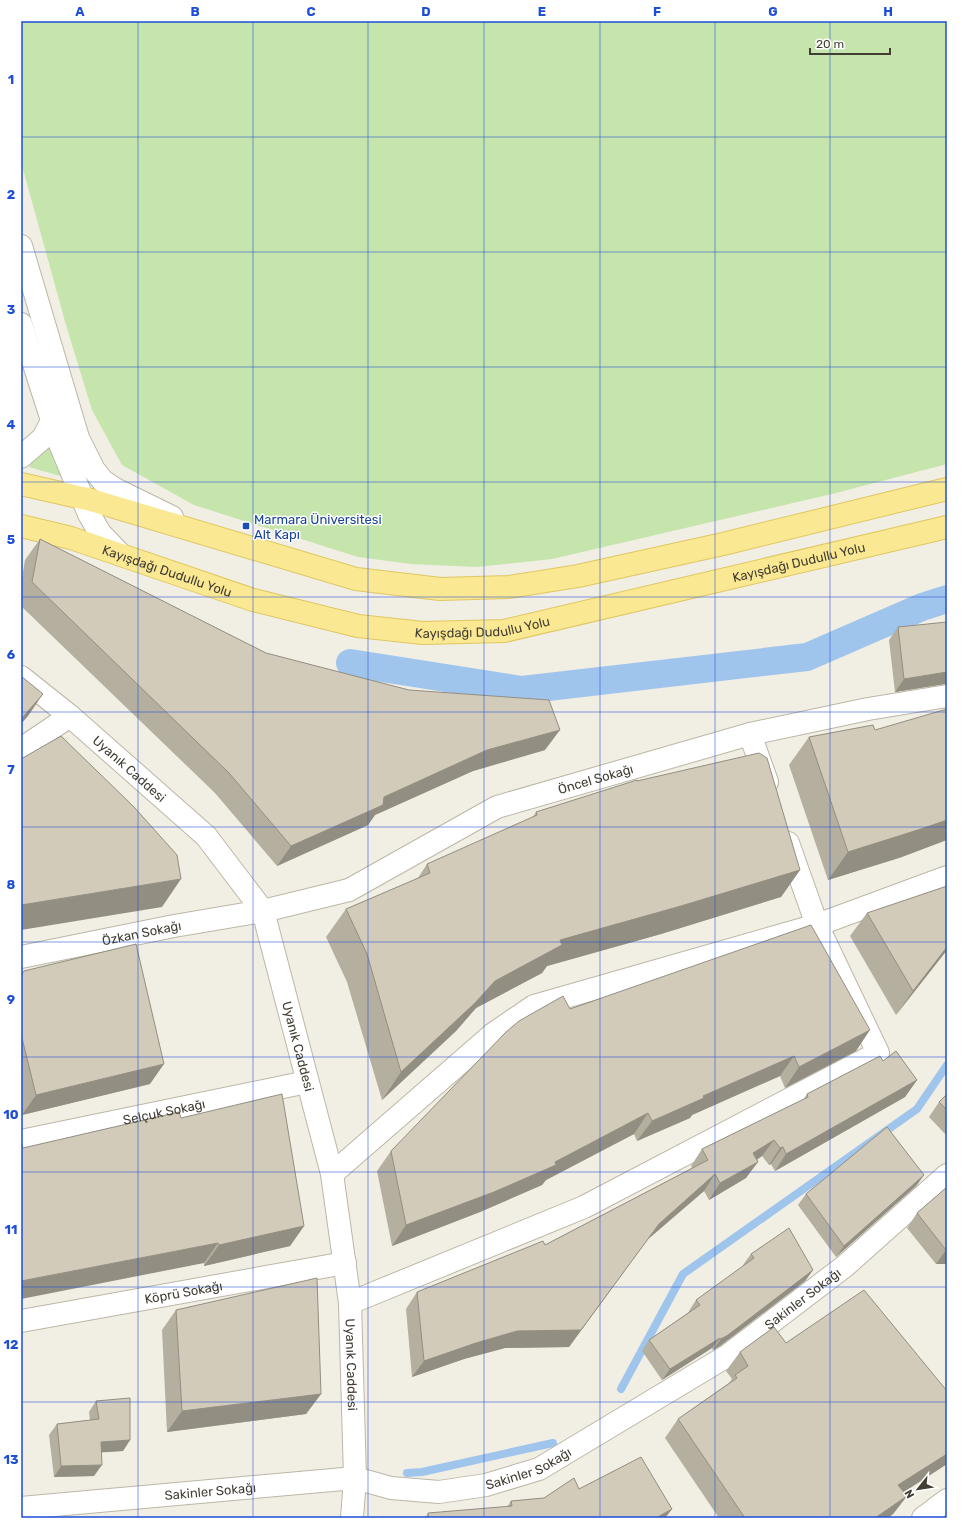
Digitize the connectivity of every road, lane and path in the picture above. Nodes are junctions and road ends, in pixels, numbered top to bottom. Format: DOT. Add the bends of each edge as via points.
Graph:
graph roads {
  1 [pos="21,246"];
  2 [pos="21,324"];
  3 [pos="52,421"];
  4 [pos="21,457"];
  5 [pos="21,484"];
  6 [pos="947,489"];
  7 [pos="84,498"];
  8 [pos="21,526"];
  9 [pos="947,527"];
  10 [pos="215,537"];
  11 [pos="121,555"];
  12 [pos="21,677"];
  13 [pos="947,696"];
  14 [pos="70,716"];
  15 [pos="750,734"];
  16 [pos="21,749"];
  17 [pos="774,800"];
  18 [pos="781,822"];
  19 [pos="947,877"];
  20 [pos="263,911"];
  21 [pos="817,925"];
  22 [pos="21,958"];
  23 [pos="307,1082"];
  24 [pos="21,1141"];
  25 [pos="332,1174"];
  26 [pos="947,1175"];
  27 [pos="345,1263"];
  28 [pos="350,1303"];
  29 [pos="21,1321"];
  30 [pos="355,1478"];
  31 [pos="947,1500"];
  32 [pos="21,1508"];
  33 [pos="352,1518"];
  34 [pos="923,1518"];
  1 -- 10 [label="street" via="78,438 94,470 103,481 115,489"];
  2 -- 3 [label="street"];
  3 -- 4 [label="street" via="43,438"];
  3 -- 7 [label="street"];
  5 -- 7 [label="main road"];
  6 -- 10 [label="main road" via="708,548 578,576 509,587 440,589 356,579"];
  7 -- 10 [label="main road"];
  7 -- 11 [label="street" via="100,533"];
  8 -- 11 [label="main road, Kayışdağı Dudullu Yolu" via="71,538"];
  9 -- 11 [label="main road, Kayışdağı Dudullu Yolu" via="504,631 423,633 358,626 253,600"];
  12 -- 14 [label="street, Uyanık Caddesi"];
  13 -- 15 [label="street, Öncel Sokağı" via="868,709"];
  14 -- 16 [label="street"];
  14 -- 20 [label="street, Uyanık Caddesi" via="206,836"];
  15 -- 17 [label="street"];
  15 -- 20 [label="street, Öncel Sokağı" via="497,807 349,890"];
  18 -- 21 [label="street"];
  19 -- 21 [label="street"];
  20 -- 22 [label="street, Özkan Sokağı" via="174,926"];
  20 -- 23 [label="street, Uyanık Caddesi"];
  21 -- 25 [label="street" via="534,1006 493,1034"];
  21 -- 28 [label="street" via="878,1053 584,1207"];
  23 -- 24 [label="street, Selçuk Sokağı"];
  23 -- 25 [label="street, Uyanık Caddesi"];
  25 -- 27 [label="street, Uyanık Caddesi"];
  26 -- 30 [label="street, Sakinler Sokağı" via="845,1266 727,1356 539,1469 486,1486 439,1492 391,1488"];
  27 -- 28 [label="street, Uyanık Caddesi"];
  27 -- 29 [label="street, Köprü Sokağı"];
  28 -- 30 [label="street, Uyanık Caddesi"];
  30 -- 32 [label="street, Sakinler Sokağı"];
  30 -- 33 [label="street, Uyanık Caddesi"];
  31 -- 34 [label="street"];
}
